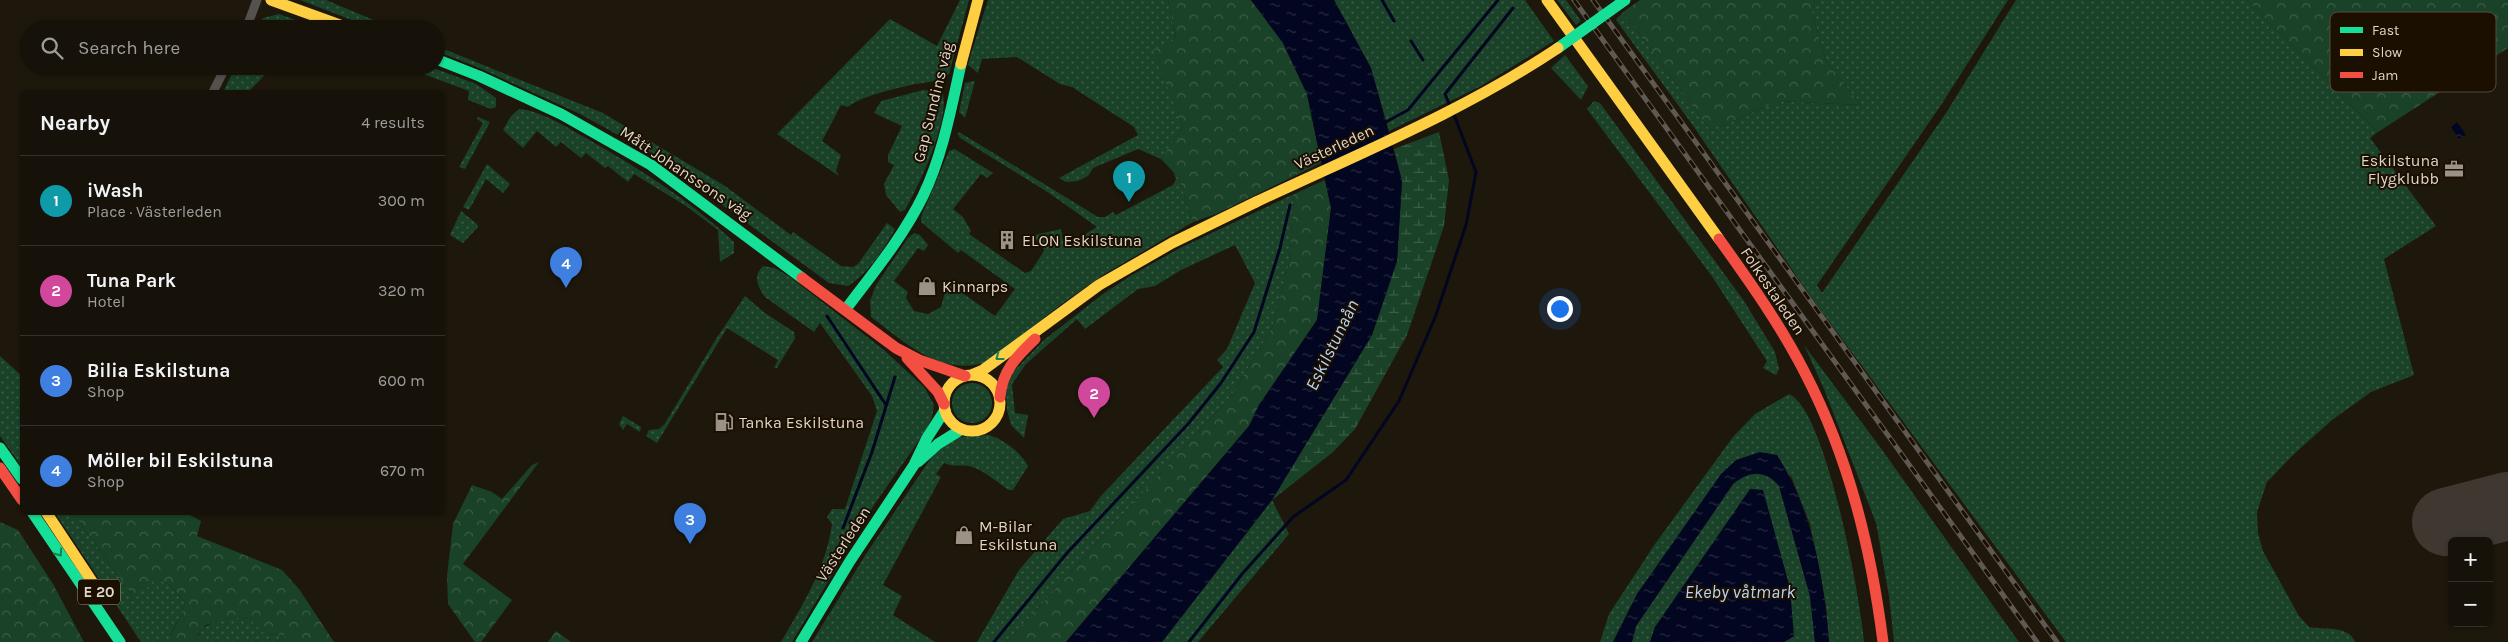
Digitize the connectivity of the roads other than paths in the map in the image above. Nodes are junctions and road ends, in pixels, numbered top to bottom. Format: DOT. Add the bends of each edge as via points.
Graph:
graph roads {
  1 [pos="257,0"];
  2 [pos="271,0"];
  3 [pos="978,0"];
  4 [pos="1547,0"];
  5 [pos="1625,0"];
  6 [pos="249,20"];
  7 [pos="326,20"];
  8 [pos="445,63"];
  9 [pos="222,75"];
  10 [pos="214,90"];
  11 [pos="846,309"];
  12 [pos="1054,319"];
  13 [pos="896,348"];
  14 [pos="968,375"];
  15 [pos="1000,397"];
  16 [pos="944,407"];
  17 [pos="962,429"];
  18 [pos="0,448"];
  19 [pos="914,464"];
  20 [pos="0,468"];
  21 [pos="20,476"];
  22 [pos="20,497"];
  23 [pos="34,515"];
  24 [pos="48,515"];
  25 [pos="98,610"];
  26 [pos="109,642"];
  27 [pos="120,642"];
  28 [pos="131,642"];
  29 [pos="801,642"];
  30 [pos="1883,642"];
  1 -- 6 [label="street"];
  2 -- 7 [label="main road"];
  3 -- 11 [label="main road, Gap Sundins väg" via="943,142 923,196 893,247"];
  4 -- 30 [label="main road, Folkestaleden" via="1758,294 1805,372 1829,423 1866,533"];
  5 -- 12 [label="main road, Västerleden, bridge" via="1567,42 1465,102 1134,264 1099,285"];
  8 -- 11 [label="main road, Mått Johanssons väg" via="561,114 633,154 673,180"];
  9 -- 10 [label="street"];
  11 -- 13 [label="main road, Mått Johanssons väg"];
  12 -- 14 [label="main road, Västerleden, one-way" via="983,370"];
  12 -- 15 [label="main road, Västerleden" via="1016,357 1000,383"];
  13 -- 14 [label="main road, Mått Johanssons väg" via="919,360"];
  13 -- 16 [label="main road, Mått Johanssons väg" via="938,392"];
  14 -- 15 [label="main road" via="982,376 992,382"];
  14 -- 16 [label="main road" via="949,387"];
  15 -- 17 [label="main road" via="999,413 990,425 977,431"];
  16 -- 17 [label="main road" via="949,419"];
  16 -- 19 [label="main road, Västerleden"];
  17 -- 19 [label="main road, Västerleden"];
  18 -- 21 [label="main road"];
  19 -- 29 [label="main road, Västerleden"];
  20 -- 22 [label="main road"];
  23 -- 25 [label="main road, E 20, one-way"];
  24 -- 28 [label="main road, E 20"];
  25 -- 26 [label="main road, E 20"];
  25 -- 27 [label="main road, E 20"];
}
